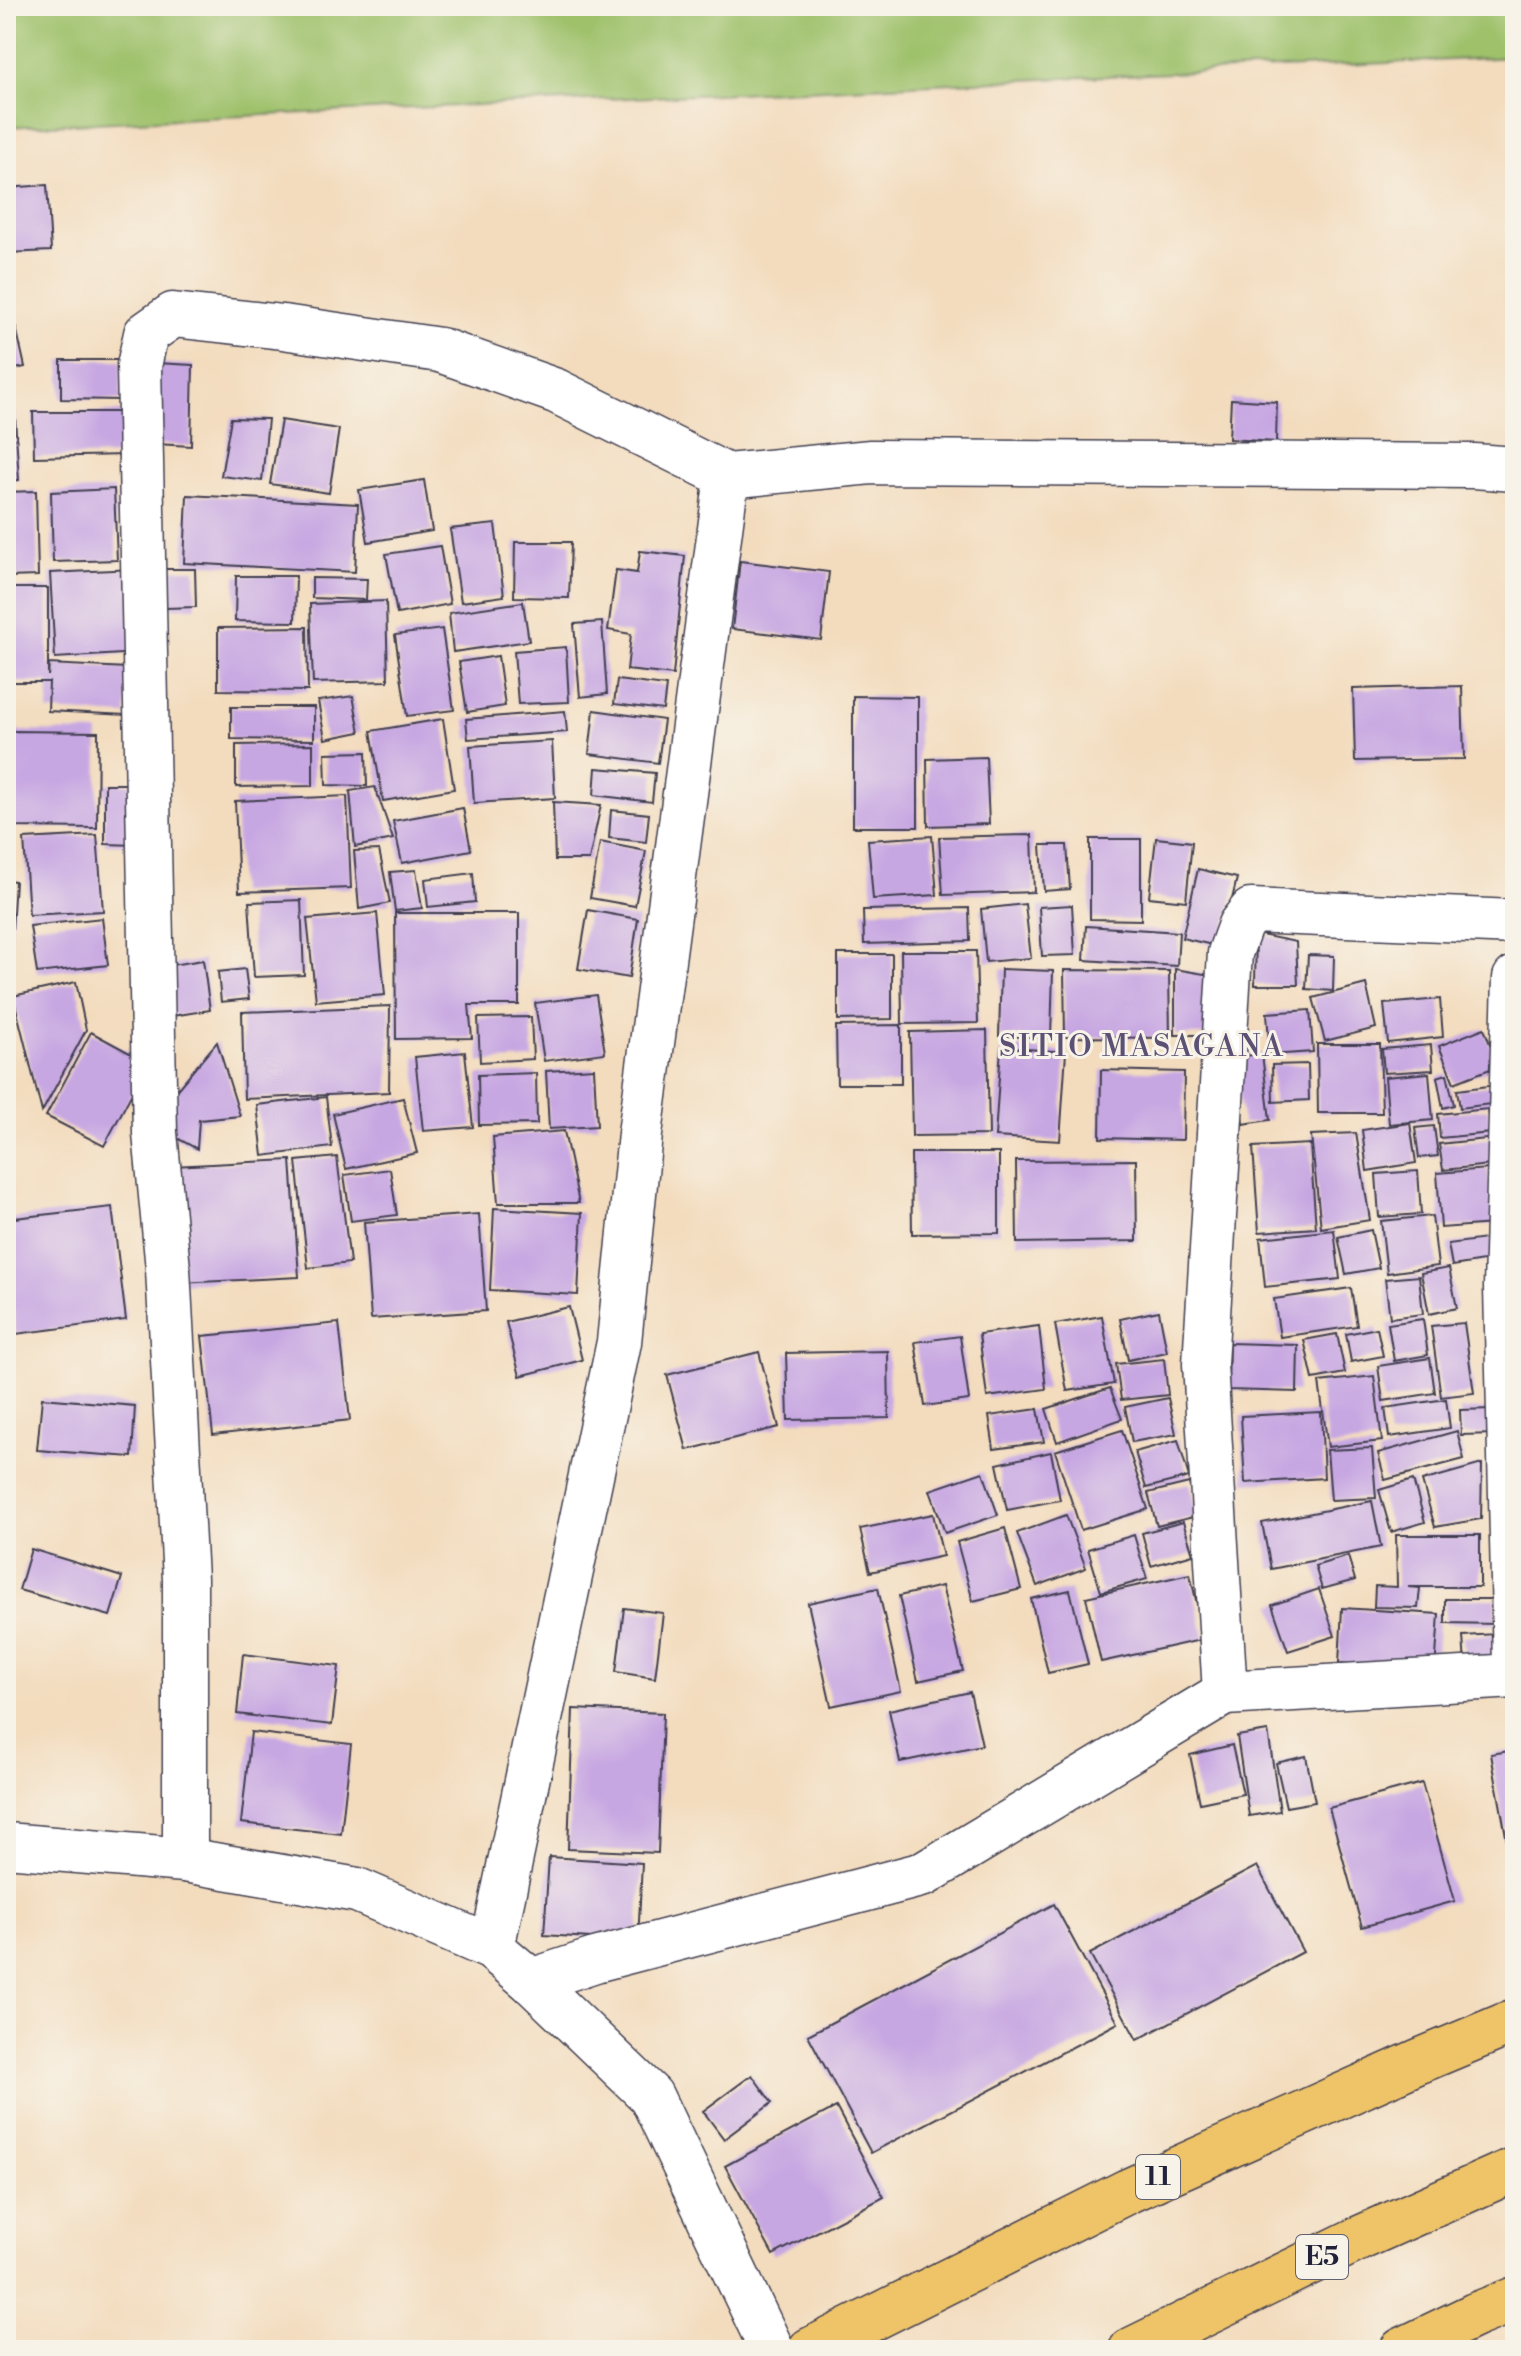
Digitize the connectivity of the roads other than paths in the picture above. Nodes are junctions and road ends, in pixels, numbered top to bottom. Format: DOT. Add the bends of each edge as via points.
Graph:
graph roads {
  1 [pos="1515,469"];
  2 [pos="727,476"];
  3 [pos="1515,922"];
  4 [pos="1515,978"];
  5 [pos="1515,1664"];
  6 [pos="1515,1676"];
  7 [pos="1225,1693"];
  8 [pos="6,1845"];
  9 [pos="185,1860"];
  10 [pos="492,1948"];
  11 [pos="531,1981"];
  12 [pos="1515,2021"];
  13 [pos="1515,2169"];
  14 [pos="1515,2299"];
  15 [pos="772,2350"];
  16 [pos="810,2350"];
  17 [pos="1131,2350"];
  18 [pos="1402,2350"];
  1 -- 2 [label="street" via="886,462"];
  2 -- 9 [label="street" via="556,391 440,350 173,315 146,334 139,366 155,1133 185,1579"];
  2 -- 10 [label="street" via="640,1134 619,1342"];
  3 -- 7 [label="street" via="1251,911 1240,925 1230,953 1205,1364"];
  4 -- 5 [label="street" via="1506,1287"];
  6 -- 7 [label="street"];
  7 -- 11 [label="street" via="924,1874"];
  8 -- 9 [label="street"];
  9 -- 10 [label="street" via="357,1890"];
  10 -- 11 [label="street"];
  11 -- 15 [label="street" via="651,2096"];
  12 -- 16 [label="main road, 11" via="1128,2191"];
  13 -- 17 [label="main road, E5"];
  14 -- 18 [label="main road"];
}
